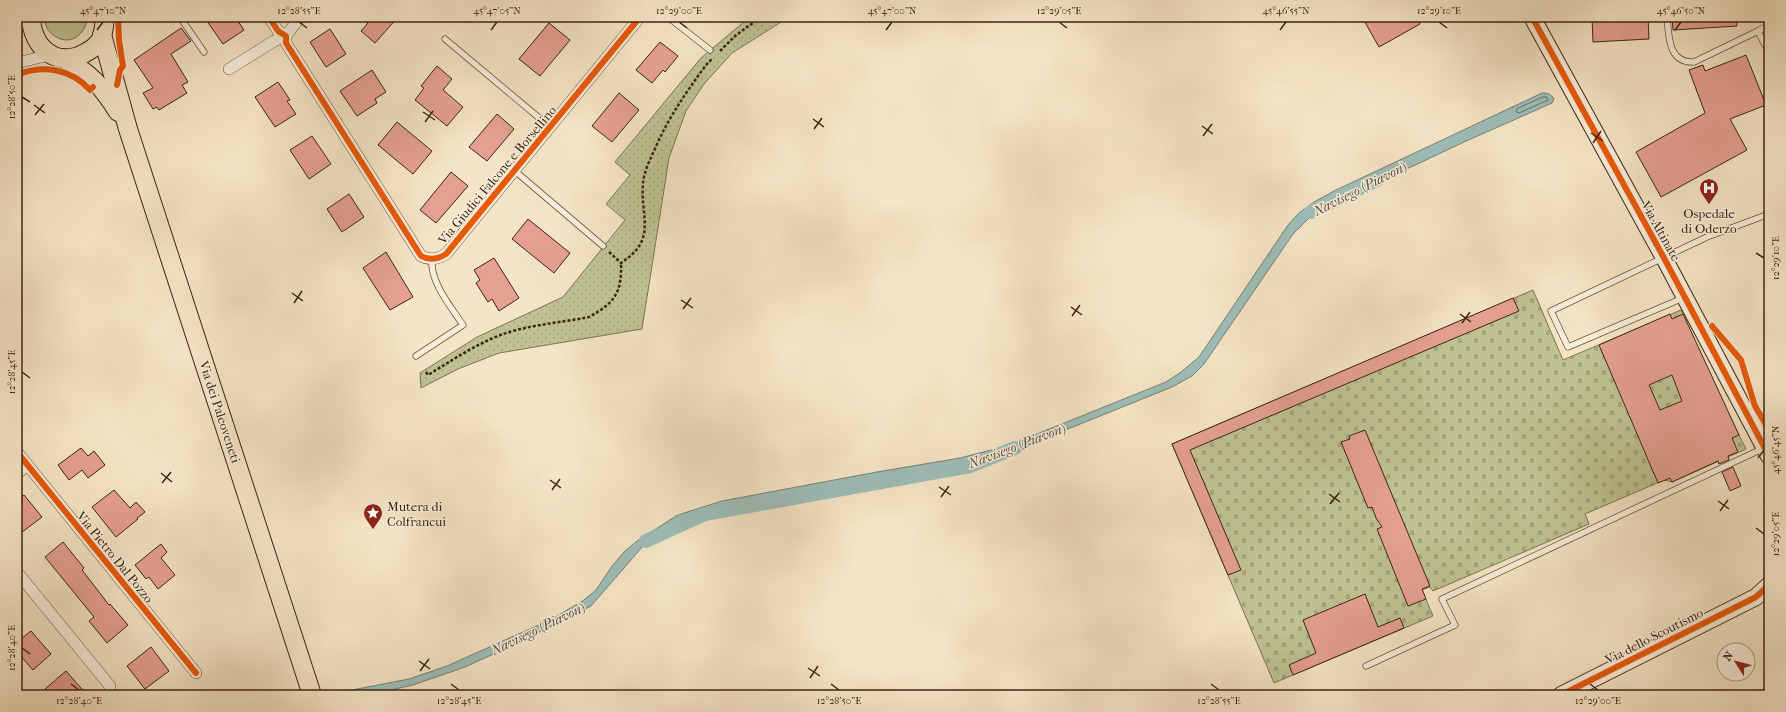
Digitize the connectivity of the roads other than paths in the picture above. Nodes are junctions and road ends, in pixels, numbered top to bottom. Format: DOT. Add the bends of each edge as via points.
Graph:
graph roads {
  1 [pos="25,17"];
  2 [pos="31,17"];
  3 [pos="105,17"];
  4 [pos="180,17"];
  5 [pos="269,17"];
  6 [pos="300,17"];
  7 [pos="640,17"];
  8 [pos="668,17"];
  9 [pos="1532,17"];
  10 [pos="1667,17"];
  11 [pos="1769,25"];
  12 [pos="17,26"];
  13 [pos="1758,31"];
  14 [pos="102,35"];
  15 [pos="286,36"];
  16 [pos="445,39"];
  17 [pos="710,50"];
  18 [pos="204,52"];
  19 [pos="1769,53"];
  20 [pos="56,56"];
  21 [pos="17,64"];
  22 [pos="229,69"];
  23 [pos="551,128"];
  24 [pos="128,129"];
  25 [pos="515,171"];
  26 [pos="1769,214"];
  27 [pos="604,246"];
  28 [pos="1664,258"];
  29 [pos="432,260"];
  30 [pos="1685,297"];
  31 [pos="416,356"];
  32 [pos="1767,452"];
  33 [pos="18,454"];
  34 [pos="27,465"];
  35 [pos="17,474"];
  36 [pos="17,572"];
  37 [pos="1769,585"];
  38 [pos="1763,595"];
  39 [pos="1366,666"];
  40 [pos="196,673"];
  41 [pos="110,686"];
  42 [pos="311,694"];
  43 [pos="1561,695"];
  1 -- 12 [label="street"];
  2 -- 20 [label="main road" via="34,34 43,48"];
  3 -- 14 [label="main road"];
  4 -- 18 [label="lane"];
  5 -- 15 [label="street, Via Giudici Falcone e Borsellino" via="278,31"];
  6 -- 15 [label="street"];
  7 -- 23 [label="street, Via Giudici Falcone e Borsellino"];
  8 -- 17 [label="lane"];
  9 -- 28 [label="street, Via Altinate"];
  10 -- 13 [label="lane" via="1672,51 1686,62 1694,62"];
  11 -- 13 [label="lane"];
  13 -- 19 [label="lane"];
  14 -- 20 [label="main road" via="90,50 78,57"];
  14 -- 24 [label="main road, Via dei Paleoveneti"];
  15 -- 22 [label="street"];
  15 -- 29 [label="street, Via Giudici Falcone e Borsellino" via="286,43 421,256"];
  16 -- 23 [label="lane"];
  20 -- 21 [label="street"];
  20 -- 24 [label="main road, Via dei Paleoveneti" via="88,74 104,89"];
  23 -- 25 [label="street, Via Giudici Falcone e Borsellino"];
  24 -- 42 [label="main road, Via dei Paleoveneti"];
  25 -- 27 [label="lane"];
  25 -- 29 [label="street, Via Giudici Falcone e Borsellino" via="446,254"];
  26 -- 28 [label="lane" via="1707,237"];
  28 -- 30 [label="street, Via Altinate"];
  28 -- 30 [label="lane" via="1551,311 1568,347"];
  29 -- 31 [label="lane" via="435,281 463,325"];
  30 -- 32 [label="street, Via Altinate"];
  32 -- 39 [label="lane" via="1442,599 1455,625"];
  33 -- 34 [label="street, Via Pietro Dal Pozzo"];
  34 -- 35 [label="street"];
  34 -- 40 [label="street, Via Pietro Dal Pozzo"];
  36 -- 41 [label="street"];
  37 -- 38 [label="street, Via dello Scoutismo"];
  38 -- 43 [label="street, Via dello Scoutismo"];
}
